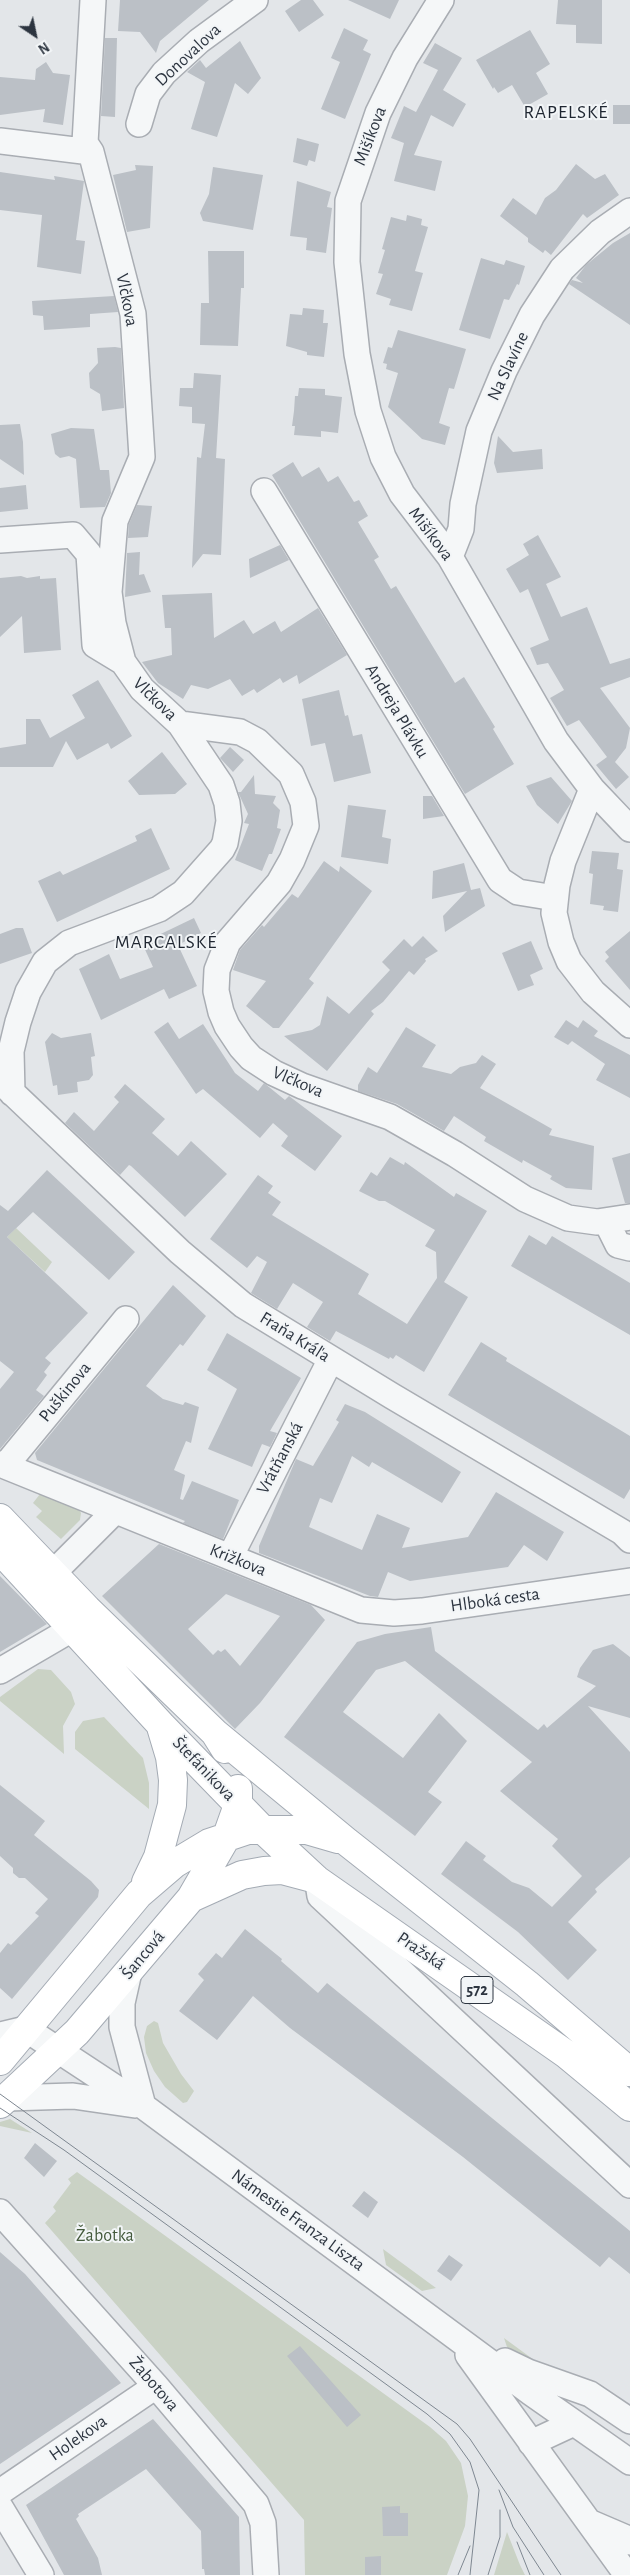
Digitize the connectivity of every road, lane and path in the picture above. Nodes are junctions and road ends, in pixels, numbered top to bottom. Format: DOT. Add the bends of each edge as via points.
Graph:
graph roads {
  1 [pos="93,0"];
  2 [pos="255,0"];
  3 [pos="441,0"];
  4 [pos="139,124"];
  5 [pos="0,141"];
  6 [pos="91,152"];
  7 [pos="630,211"];
  8 [pos="264,491"];
  9 [pos="0,540"];
  10 [pos="450,557"];
  11 [pos="123,662"];
  12 [pos="180,724"];
  13 [pos="592,789"];
  14 [pos="630,829"];
  15 [pos="555,898"];
  16 [pos="630,1025"];
  17 [pos="6,1087"];
  18 [pos="630,1217"];
  19 [pos="606,1221"];
  20 [pos="630,1248"];
  21 [pos="126,1319"];
  22 [pos="331,1359"];
  23 [pos="3,1465"];
  24 [pos="115,1510"];
  25 [pos="0,1518"];
  26 [pos="630,1540"];
  27 [pos="0,1550"];
  28 [pos="230,1557"];
  29 [pos="630,1581"];
  30 [pos="49,1585"];
  31 [pos="361,1610"];
  32 [pos="72,1629"];
  33 [pos="0,1671"];
  34 [pos="161,1725"];
  35 [pos="215,1733"];
  36 [pos="238,1804"];
  37 [pos="262,1829"];
  38 [pos="227,1836"];
  39 [pos="347,1842"];
  40 [pos="317,1880"];
  41 [pos="139,1894"];
  42 [pos="191,1898"];
  43 [pos="129,1972"];
  44 [pos="26,2029"];
  45 [pos="0,2034"];
  46 [pos="59,2050"];
  47 [pos="0,2061"];
  48 [pos="630,2072"];
  49 [pos="4,2101"];
  50 [pos="143,2106"];
  51 [pos="630,2108"];
  52 [pos="630,2185"];
  53 [pos="0,2212"];
  54 [pos="453,2335"];
  55 [pos="156,2386"];
  56 [pos="630,2421"];
  57 [pos="574,2423"];
  58 [pos="532,2443"];
  59 [pos="630,2462"];
  60 [pos="0,2492"];
  61 [pos="0,2507"];
  62 [pos="589,2522"];
  63 [pos="630,2542"];
  64 [pos="41,2575"];
  65 [pos="266,2575"];
  66 [pos="627,2575"];
  1 -- 6 [label="street, Vlčkova" via="85,143"];
  2 -- 4 [label="street, Donovalova" via="199,41 164,73 148,94"];
  3 -- 10 [label="street, Mišíkova" via="405,58 378,113 350,193 346,239 356,346 374,432 402,494"];
  5 -- 6 [label="street"];
  6 -- 11 [label="street, Vlčkova" via="133,314 142,457 115,521 110,592 113,623"];
  7 -- 10 [label="street, Na Slavíne" via="607,227 562,269 532,315 479,432 460,529"];
  8 -- 15 [label="street, Andreja Plávku" via="500,880 518,892"];
  9 -- 11 [label="street" via="73,535 89,554 95,645"];
  10 -- 13 [label="street, Mišíkova" via="556,741"];
  11 -- 12 [label="street, Vlčkova" via="142,689"];
  12 -- 17 [label="street" via="224,794 229,821 225,843 202,874 170,902 146,915 69,943 45,962 28,992 18,1022"];
  12 -- 19 [label="street, Vlčkova" via="240,732 257,741 291,774 303,802 306,826 292,860 279,882 228,942 216,970 221,1012 241,1047 274,1074 390,1117 525,1198 568,1218"];
  13 -- 14 [label="street, Mišíkova"];
  13 -- 15 [label="street" via="563,861"];
  15 -- 16 [label="street" via="554,913 566,955 593,992"];
  17 -- 22 [label="street, Fraňa Kráľa" via="187,1258 243,1304"];
  18 -- 19 [label="street, Vlčkova"];
  19 -- 20 [label="street" via="618,1245"];
  21 -- 23 [label="street, Puškinova"];
  22 -- 26 [label="street, Fraňa Kráľa" via="622,1532"];
  22 -- 28 [label="street, Vrátňanská"];
  23 -- 24 [label="street, Križkova"];
  24 -- 28 [label="street, Križkova"];
  24 -- 30 [label="street"];
  25 -- 30 [label="main road, Štefánikova"];
  27 -- 30 [label="main road, Štefánikova"];
  28 -- 31 [label="street, Križkova"];
  29 -- 31 [label="street, Hlboká cesta" via="422,1611 394,1614"];
  30 -- 32 [label="main road, Štefánikova"];
  30 -- 35 [label="main road, Štefánikova"];
  32 -- 33 [label="street"];
  32 -- 34 [label="main road, Štefánikova"];
  34 -- 36 [label="main road, Štefánikova"];
  34 -- 41 [label="main road" via="170,1757 172,1805 158,1857"];
  35 -- 36 [label="main road, Štefánikova" via="236,1772"];
  35 -- 39 [label="main road"];
  36 -- 37 [label="main road, Pražská"];
  36 -- 38 [label="main road"];
  37 -- 38 [label="main road, 572"];
  37 -- 39 [label="main road, 572" via="306,1830"];
  37 -- 40 [label="main road, Pražská"];
  38 -- 41 [label="main road, 572" via="174,1864"];
  38 -- 42 [label="main road"];
  39 -- 48 [label="main road, 572" via="527,1984"];
  40 -- 42 [label="main road, Šancová / 572" via="282,1870 264,1871 242,1875"];
  40 -- 51 [label="main road, Pražská / 572" via="566,2054"];
  40 -- 52 [label="street" via="320,1896"];
  41 -- 44 [label="main road, 572"];
  42 -- 43 [label="main road, Šancová / 572"];
  43 -- 46 [label="main road, Šancová / 572"];
  43 -- 50 [label="street" via="122,2004 122,2027"];
  44 -- 45 [label="street"];
  44 -- 46 [label="street, Námestie Franza Liszta"];
  44 -- 47 [label="main road, 572"];
  46 -- 49 [label="main road, Šancová / 572"];
  46 -- 50 [label="street, Námestie Franza Liszta"];
  49 -- 50 [label="street, Námestie Franza Liszta" via="73,2096"];
  50 -- 54 [label="street, Námestie Franza Liszta"];
  53 -- 55 [label="street, Žabotova"];
  54 -- 56 [label="street, Námestie Franza Liszta" via="528,2372 590,2394"];
  54 -- 57 [label="street, Námestie Franza Liszta"];
  54 -- 58 [label="street, Námestie Franza Liszta"];
  55 -- 60 [label="street, Holekova"];
  55 -- 65 [label="street, Žabotova" via="256,2504 263,2523"];
  57 -- 58 [label="street"];
  57 -- 59 [label="street, Námestie Franza Liszta"];
  58 -- 62 [label="street, Námestie Franza Liszta"];
  61 -- 64 [label="street"];
  62 -- 63 [label="street" via="624,2536"];
  62 -- 66 [label="street, Námestie Franza Liszta"];
}
